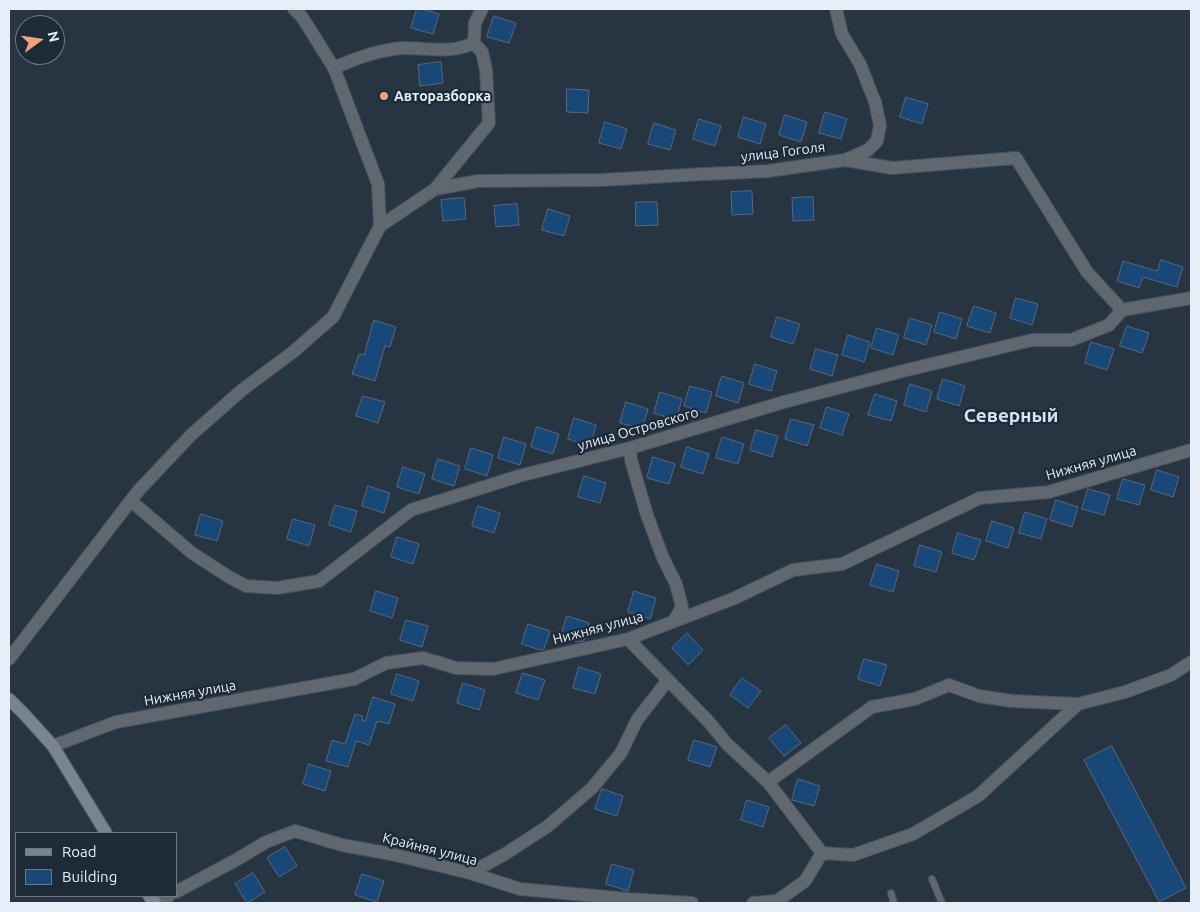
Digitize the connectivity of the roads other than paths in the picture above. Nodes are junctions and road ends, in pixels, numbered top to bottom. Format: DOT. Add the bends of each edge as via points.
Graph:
graph roads {
  1 [pos="294,9"];
  2 [pos="482,9"];
  3 [pos="836,9"];
  4 [pos="474,43"];
  5 [pos="334,68"];
  6 [pos="845,160"];
  7 [pos="435,189"];
  8 [pos="380,226"];
  9 [pos="1191,298"];
  10 [pos="1122,310"];
  11 [pos="630,448"];
  12 [pos="1191,450"];
  13 [pos="131,501"];
  14 [pos="673,622"];
  15 [pos="628,639"];
  16 [pos="9,659"];
  17 [pos="1191,662"];
  18 [pos="668,680"];
  19 [pos="9,699"];
  20 [pos="1078,704"];
  21 [pos="53,746"];
  22 [pos="768,782"];
  23 [pos="105,832"];
  24 [pos="822,852"];
  25 [pos="470,873"];
  26 [pos="932,879"];
  27 [pos="178,891"];
  28 [pos="891,893"];
  29 [pos="167,897"];
  30 [pos="155,903"];
  31 [pos="692,903"];
  32 [pos="753,903"];
  33 [pos="894,903"];
  34 [pos="942,903"];
  1 -- 5 [label="street"];
  2 -- 4 [label="street" via="475,23"];
  3 -- 6 [label="street" via="842,34 860,64 875,102 880,125 878,141 868,150"];
  4 -- 5 [label="street" via="442,50 404,48 380,52"];
  4 -- 7 [label="street" via="482,52 486,70 489,123"];
  5 -- 8 [label="street" via="378,184"];
  6 -- 7 [label="street, улица Гоголя" via="768,171 602,180 478,181"];
  6 -- 10 [label="street, улица Гоголя" via="892,168 1016,158 1087,272"];
  7 -- 8 [label="street, улица Гоголя"];
  8 -- 13 [label="street" via="333,317 191,435"];
  9 -- 10 [label="street"];
  10 -- 11 [label="street, улица Островского" via="1109,325 1071,340 1032,340 903,371"];
  11 -- 13 [label="street, улица Островского" via="519,476 411,510 319,581 277,588 246,586 229,578 192,553"];
  11 -- 14 [label="street" via="647,515 676,584 682,607"];
  12 -- 14 [label="street, Нижняя улица" via="1049,492 980,498 842,564 794,570"];
  13 -- 16 [label="street"];
  14 -- 15 [label="street, Нижняя улица"];
  15 -- 18 [label="street"];
  15 -- 21 [label="street, Нижняя улица" via="494,669 456,668 423,658 386,663 354,679 116,722"];
  17 -- 20 [label="street" via="1172,675"];
  18 -- 22 [label="street" via="727,744"];
  18 -- 25 [label="street" via="637,720 621,753 592,788 548,826"];
  19 -- 21 [label="street"];
  20 -- 22 [label="street" via="1012,701 979,696 949,685 915,699 872,707"];
  20 -- 24 [label="street" via="978,796 913,834 853,855"];
  21 -- 23 [label="street"];
  22 -- 24 [label="street"];
  24 -- 32 [label="street" via="804,880 777,901"];
  25 -- 27 [label="street, Крайняя улица" via="342,845 295,831 266,842"];
  25 -- 31 [label="street, Крайняя улица" via="520,889"];
  26 -- 34 [label="lane"];
  28 -- 33 [label="lane"];
  29 -- 30 [label="street"];
}
